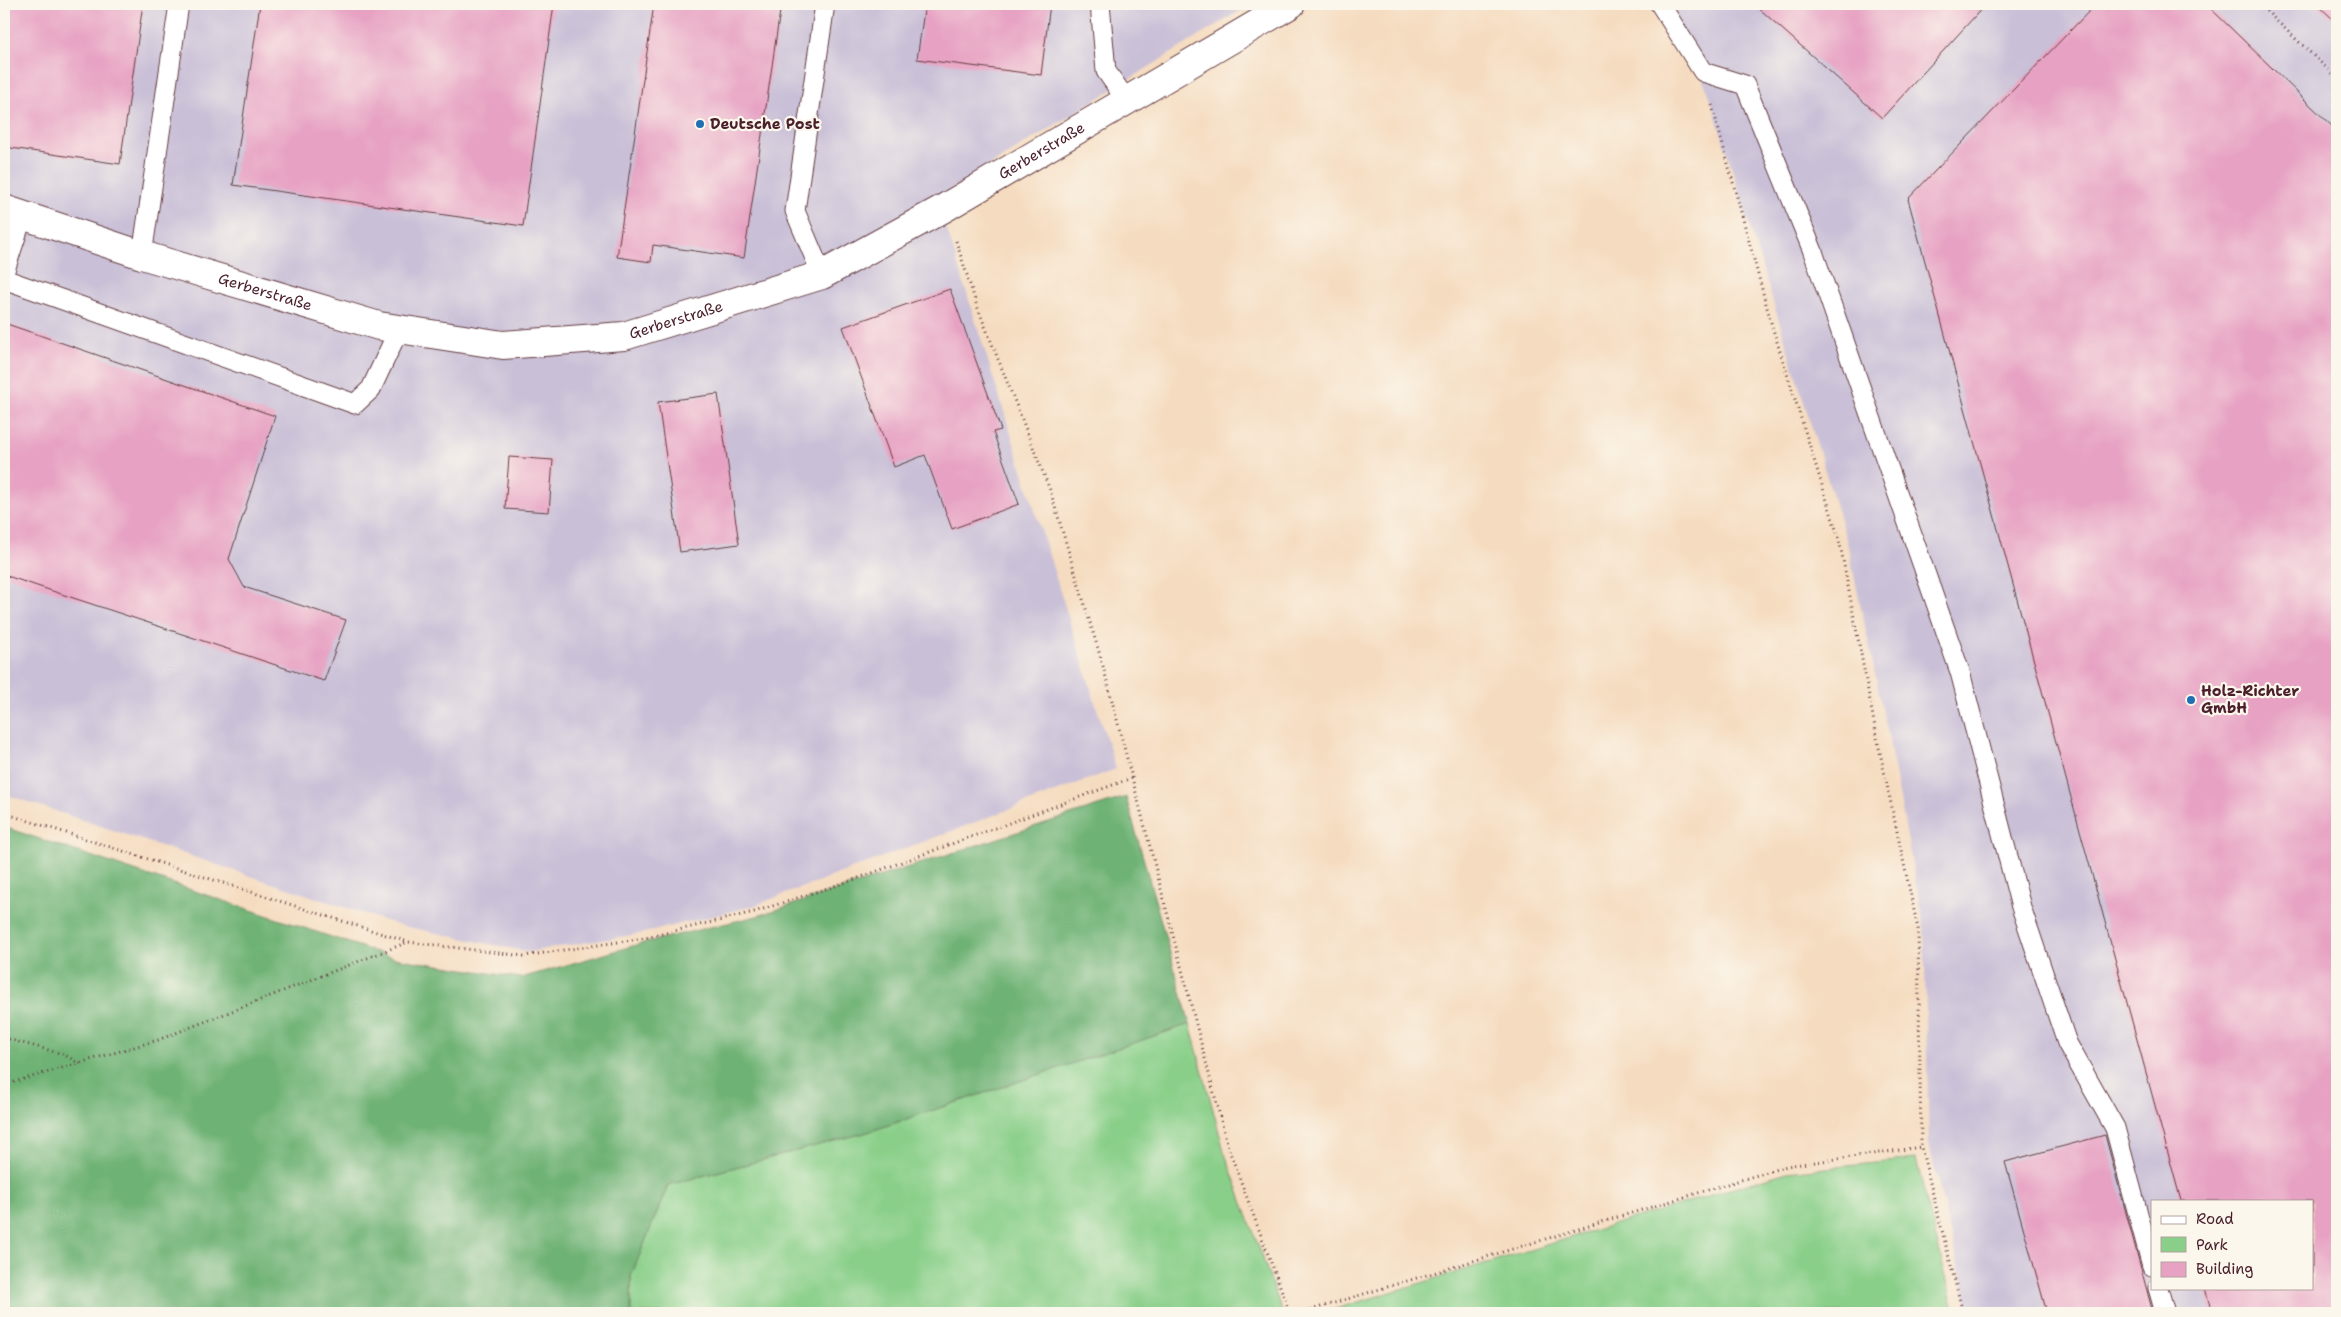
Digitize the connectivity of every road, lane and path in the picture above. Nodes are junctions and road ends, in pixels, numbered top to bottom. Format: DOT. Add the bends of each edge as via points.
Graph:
graph roads {
  1 [pos="179,4"];
  2 [pos="825,4"];
  3 [pos="1100,4"];
  4 [pos="1291,4"];
  5 [pos="1660,4"];
  6 [pos="2259,4"];
  7 [pos="1703,72"];
  8 [pos="2337,78"];
  9 [pos="1127,101"];
  10 [pos="946,207"];
  11 [pos="13,212"];
  12 [pos="142,255"];
  13 [pos="4,273"];
  14 [pos="822,275"];
  15 [pos="4,279"];
  16 [pos="400,329"];
  17 [pos="1132,778"];
  18 [pos="4,813"];
  19 [pos="408,942"];
  20 [pos="4,1038"];
  21 [pos="81,1064"];
  22 [pos="4,1085"];
  23 [pos="1921,1147"];
  24 [pos="2151,1262"];
  25 [pos="2159,1290"];
  26 [pos="1290,1313"];
  27 [pos="1301,1313"];
  28 [pos="1963,1313"];
  29 [pos="2165,1313"];
  1 -- 12 [label="lane"];
  2 -- 14 [label="lane" via="795,211"];
  3 -- 9 [label="lane" via="1106,71"];
  4 -- 9 [label="street, Gerberstraße"];
  5 -- 7 [label="lane"];
  6 -- 8 [label="path"];
  7 -- 23 [label="path" via="1772,326 1839,539 1918,929"];
  7 -- 24 [label="lane" via="1744,86 1812,249 1960,672 2021,907 2067,1042 2115,1128"];
  9 -- 10 [label="street, Gerberstraße"];
  10 -- 14 [label="street, Gerberstraße"];
  10 -- 17 [label="path" via="977,306 1050,490 1102,662"];
  11 -- 12 [label="street, Gerberstraße"];
  11 -- 13 [label="lane"];
  12 -- 16 [label="street, Gerberstraße" via="379,326"];
  14 -- 16 [label="street, Gerberstraße" via="624,336 503,345"];
  15 -- 16 [label="lane" via="355,404 371,389"];
  17 -- 19 [label="path" via="835,886 754,912 645,938 524,956"];
  17 -- 26 [label="path" via="1228,1146"];
  18 -- 19 [label="path"];
  19 -- 21 [label="path" via="158,1040"];
  20 -- 21 [label="path" via="63,1054"];
  21 -- 22 [label="path"];
  23 -- 27 [label="path" via="1787,1166"];
  23 -- 28 [label="path"];
  25 -- 29 [label="lane"];
}
